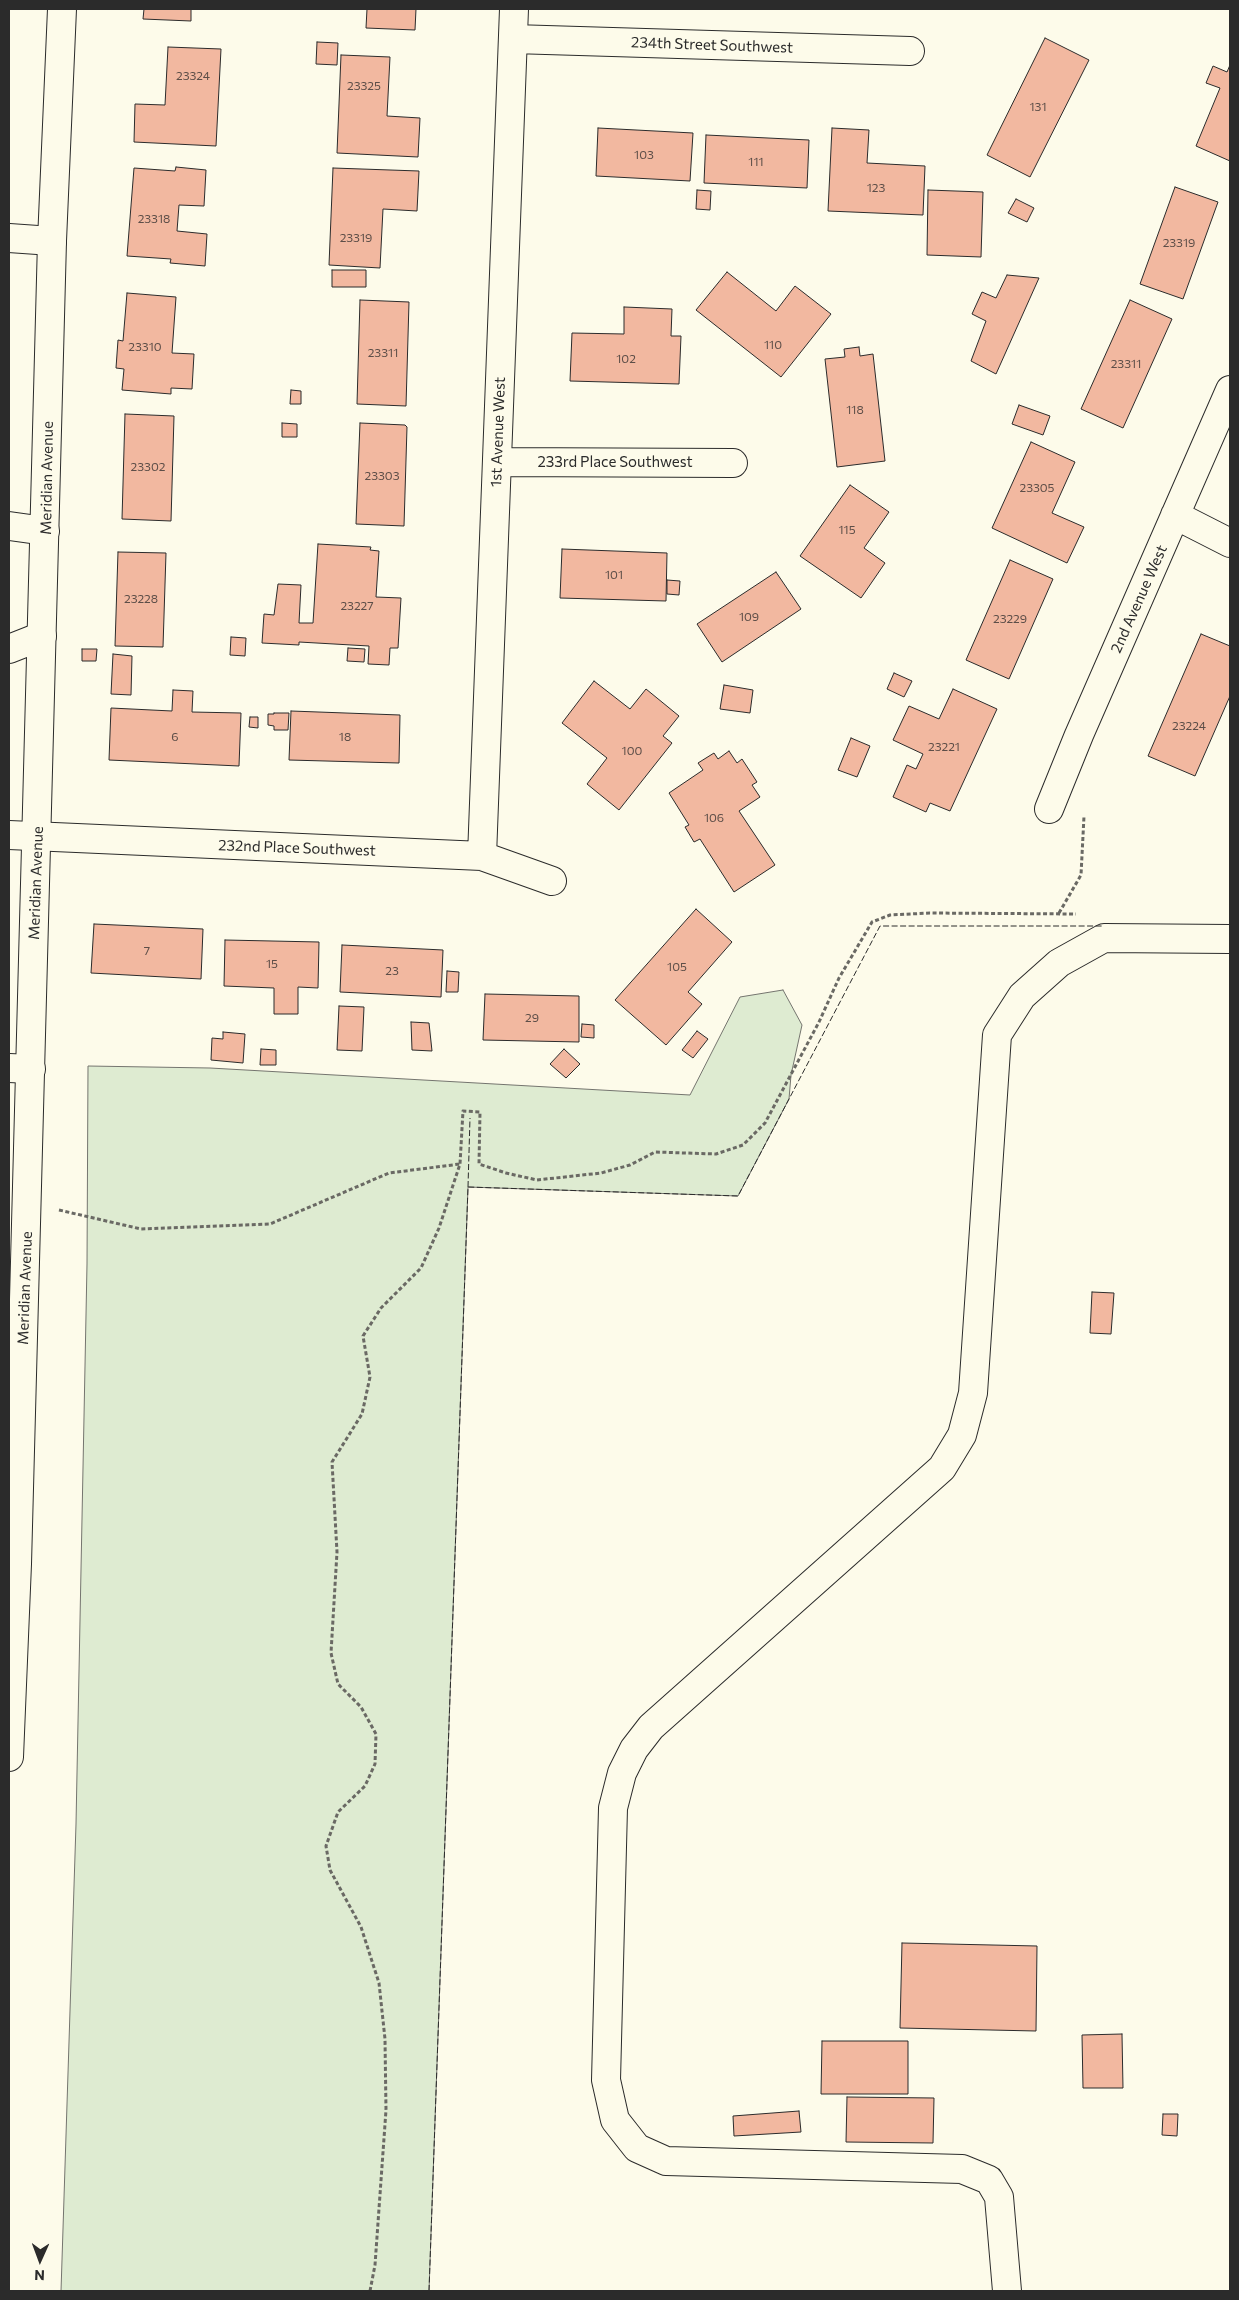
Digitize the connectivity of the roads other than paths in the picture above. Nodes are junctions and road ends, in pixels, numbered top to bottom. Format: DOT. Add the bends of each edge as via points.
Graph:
graph roads {
  1 [pos="62,9"];
  2 [pos="514,9"];
  3 [pos="513,39"];
  4 [pos="910,51"];
  5 [pos="9,238"];
  6 [pos="52,241"];
  7 [pos="1230,390"];
  8 [pos="497,462"];
  9 [pos="733,463"];
  10 [pos="1175,515"];
  11 [pos="9,526"];
  12 [pos="45,531"];
  13 [pos="1230,542"];
  14 [pos="42,636"];
  15 [pos="9,650"];
  16 [pos="1050,809"];
  17 [pos="9,835"];
  18 [pos="38,837"];
  19 [pos="482,856"];
  20 [pos="552,881"];
  21 [pos="1230,939"];
  22 [pos="20,1069"];
  23 [pos="13,1564"];
  24 [pos="9,1757"];
  25 [pos="1007,2291"];
  1 -- 6 [label="street, Meridian Avenue"];
  2 -- 3 [label="street, 1st Avenue West"];
  3 -- 4 [label="street, 234th Street Southwest"];
  3 -- 8 [label="street, 1st Avenue West"];
  5 -- 6 [label="street"];
  6 -- 12 [label="street, Meridian Avenue"];
  7 -- 10 [label="street, 2nd Avenue West"];
  8 -- 9 [label="street, 233rd Place Southwest"];
  8 -- 19 [label="street, 1st Avenue West"];
  10 -- 13 [label="street"];
  10 -- 16 [label="street, 2nd Avenue West"];
  11 -- 12 [label="street"];
  12 -- 14 [label="street, Meridian Avenue"];
  14 -- 15 [label="street"];
  14 -- 18 [label="street, Meridian Avenue"];
  17 -- 18 [label="street, 232nd Place Southwest"];
  18 -- 19 [label="street, 232nd Place Southwest"];
  18 -- 22 [label="street, Meridian Avenue"];
  19 -- 20 [label="street, 232nd Place Southwest"];
  21 -- 25 [label="street" via="1104,938 1059,963 1022,996 997,1034 973,1393 962,1435 942,1468 651,1727 634,1749 622,1773 613,1808 606,2080 615,2120 637,2148 666,2161 962,2168 990,2180 999,2197"];
  22 -- 23 [label="street, Meridian Avenue" via="27,1202"];
  23 -- 24 [label="street, Meridian Avenue"];
}
